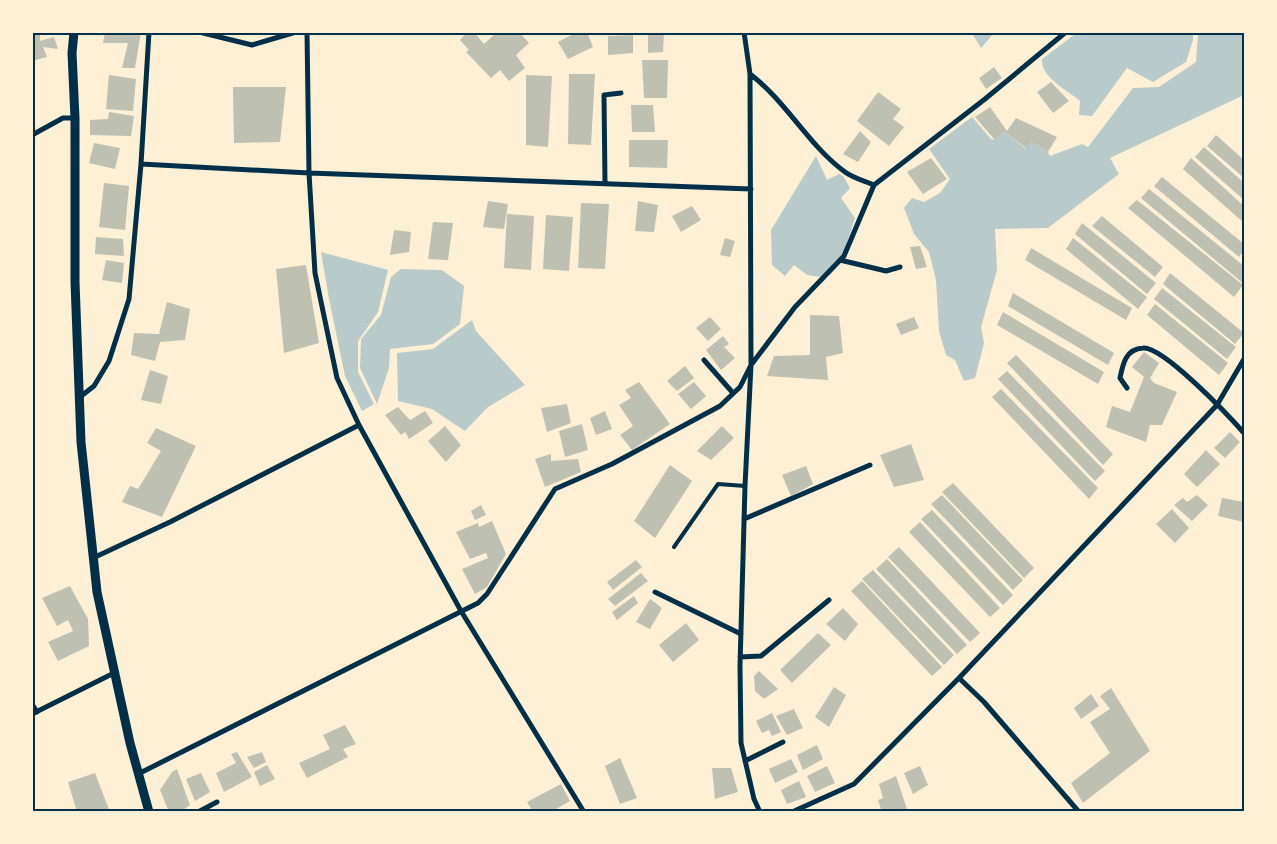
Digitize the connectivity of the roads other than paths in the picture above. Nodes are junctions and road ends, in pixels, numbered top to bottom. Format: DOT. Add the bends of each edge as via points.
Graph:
graph roads {
  1 [pos="74,32"];
  2 [pos="149,32"];
  3 [pos="199,32"];
  4 [pos="296,32"];
  5 [pos="307,32"];
  6 [pos="744,32"];
  7 [pos="1066,32"];
  8 [pos="750,74"];
  9 [pos="621,93"];
  10 [pos="75,118"];
  11 [pos="32,135"];
  12 [pos="141,164"];
  13 [pos="309,172"];
  14 [pos="605,184"];
  15 [pos="874,185"];
  16 [pos="751,189"];
  17 [pos="840,260"];
  18 [pos="900,267"];
  19 [pos="1244,359"];
  20 [pos="704,360"];
  21 [pos="751,365"];
  22 [pos="1127,388"];
  23 [pos="733,393"];
  24 [pos="80,397"];
  25 [pos="1217,405"];
  26 [pos="359,425"];
  27 [pos="1244,433"];
  28 [pos="870,465"];
  29 [pos="745,486"];
  30 [pos="744,519"];
  31 [pos="674,547"];
  32 [pos="93,558"];
  33 [pos="655,592"];
  34 [pos="829,600"];
  35 [pos="461,611"];
  36 [pos="741,634"];
  37 [pos="740,657"];
  38 [pos="114,672"];
  39 [pos="959,678"];
  40 [pos="32,704"];
  41 [pos="35,713"];
  42 [pos="783,742"];
  43 [pos="745,761"];
  44 [pos="138,774"];
  45 [pos="217,802"];
  46 [pos="149,812"];
  47 [pos="198,812"];
  48 [pos="584,812"];
  49 [pos="760,812"];
  50 [pos="792,812"];
  51 [pos="1079,812"];
  1 -- 10 [label="street"];
  2 -- 12 [label="street"];
  3 -- 4 [label="street" via="252,45"];
  5 -- 13 [label="street"];
  6 -- 8 [label="street"];
  7 -- 15 [label="street"];
  8 -- 15 [label="street" via="778,100 817,147 847,173"];
  8 -- 16 [label="street"];
  9 -- 14 [label="street" via="604,95"];
  10 -- 11 [label="street" via="63,118"];
  10 -- 24 [label="street" via="74,282"];
  12 -- 13 [label="street"];
  12 -- 24 [label="street" via="129,299 109,361 94,386"];
  13 -- 14 [label="street"];
  13 -- 26 [label="street" via="315,274 337,378"];
  14 -- 16 [label="street"];
  15 -- 17 [label="street"];
  16 -- 21 [label="street"];
  17 -- 18 [label="street" via="886,271"];
  17 -- 21 [label="street" via="795,307"];
  19 -- 25 [label="street"];
  20 -- 23 [label="street"];
  21 -- 23 [label="street" via="740,388"];
  21 -- 29 [label="street"];
  22 -- 25 [label="street" via="1120,378 1123,361 1130,352 1144,347 1160,353"];
  23 -- 35 [label="street" via="712,411 612,464 555,489 487,594 478,603"];
  24 -- 32 [label="street" via="81,442"];
  25 -- 27 [label="street"];
  25 -- 39 [label="street"];
  26 -- 32 [label="street"];
  26 -- 35 [label="street"];
  28 -- 30 [label="street"];
  29 -- 30 [label="street"];
  29 -- 31 [label="lane" via="718,484"];
  30 -- 36 [label="street"];
  32 -- 38 [label="street"];
  33 -- 36 [label="street"];
  34 -- 37 [label="street" via="761,656"];
  35 -- 44 [label="street"];
  35 -- 48 [label="street"];
  36 -- 37 [label="street"];
  37 -- 43 [label="street" via="741,743"];
  38 -- 41 [label="street"];
  38 -- 44 [label="street"];
  39 -- 50 [label="street" via="854,784"];
  39 -- 51 [label="street" via="984,702"];
  40 -- 41 [label="street"];
  42 -- 43 [label="street"];
  43 -- 49 [label="street"];
  44 -- 46 [label="street"];
  45 -- 47 [label="street"];
}
